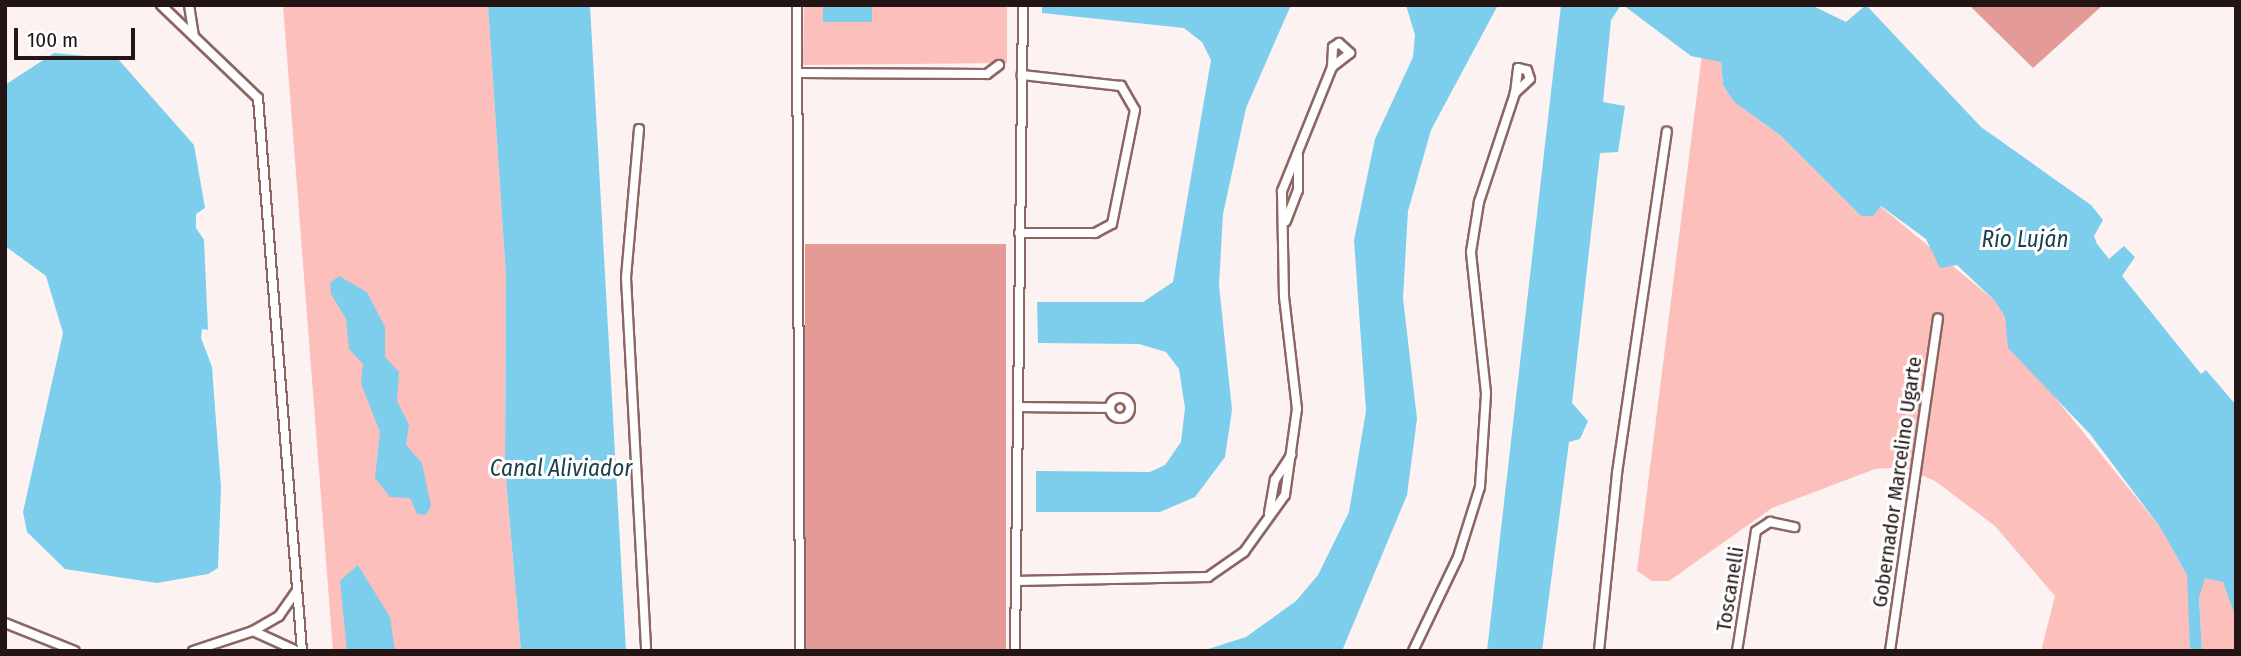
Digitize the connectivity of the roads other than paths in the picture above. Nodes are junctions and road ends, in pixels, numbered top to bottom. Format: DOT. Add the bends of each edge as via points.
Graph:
graph roads {
  1 [pos="161,5"];
  2 [pos="189,5"];
  3 [pos="797,5"];
  4 [pos="1023,5"];
  5 [pos="169,12"];
  6 [pos="194,35"];
  7 [pos="999,65"];
  8 [pos="1332,67"];
  9 [pos="799,73"];
  10 [pos="1022,75"];
  11 [pos="1515,93"];
  12 [pos="639,130"];
  13 [pos="1667,132"];
  14 [pos="1297,153"];
  15 [pos="1285,223"];
  16 [pos="1019,233"];
  17 [pos="1938,318"];
  18 [pos="1018,407"];
  19 [pos="1110,408"];
  20 [pos="1292,453"];
  21 [pos="1269,513"];
  22 [pos="1794,527"];
  23 [pos="1016,581"];
  24 [pos="297,587"];
  25 [pos="5,623"];
  26 [pos="253,631"];
  27 [pos="75,651"];
  28 [pos="193,651"];
  29 [pos="300,651"];
  30 [pos="646,651"];
  31 [pos="800,651"];
  32 [pos="1016,651"];
  33 [pos="1413,651"];
  34 [pos="1599,651"];
  35 [pos="1737,651"];
  36 [pos="1890,651"];
  1 -- 5 [label="street"];
  2 -- 5 [label="street"];
  2 -- 6 [label="street"];
  3 -- 9 [label="street"];
  4 -- 10 [label="street"];
  5 -- 6 [label="street"];
  6 -- 24 [label="street" via="258,98"];
  7 -- 9 [label="street" via="987,74"];
  8 -- 14 [label="street"];
  9 -- 31 [label="street"];
  10 -- 16 [label="street"];
  10 -- 16 [label="street" via="1121,86 1135,110 1112,224 1095,233"];
  11 -- 33 [label="street" via="1479,202 1471,252 1486,393 1480,487 1458,556"];
  12 -- 30 [label="street" via="626,278"];
  13 -- 34 [label="street" via="1617,473"];
  14 -- 15 [label="street" via="1298,190"];
  14 -- 15 [label="street" via="1282,191"];
  15 -- 20 [label="street" via="1284,297 1297,409"];
  16 -- 18 [label="street"];
  17 -- 36 [label="street, Gobernador Marcelino Ugarte"];
  18 -- 19 [label="street"];
  18 -- 23 [label="street"];
  20 -- 21 [label="street" via="1275,480"];
  20 -- 21 [label="street" via="1288,489"];
  21 -- 23 [label="street" via="1244,552 1198,580"];
  22 -- 35 [label="street, Toscanelli" via="1770,523 1756,531"];
  23 -- 32 [label="street"];
  24 -- 26 [label="street" via="286,609"];
  24 -- 29 [label="street"];
  25 -- 27 [label="street"];
  26 -- 28 [label="street"];
  26 -- 29 [label="street"];
}
